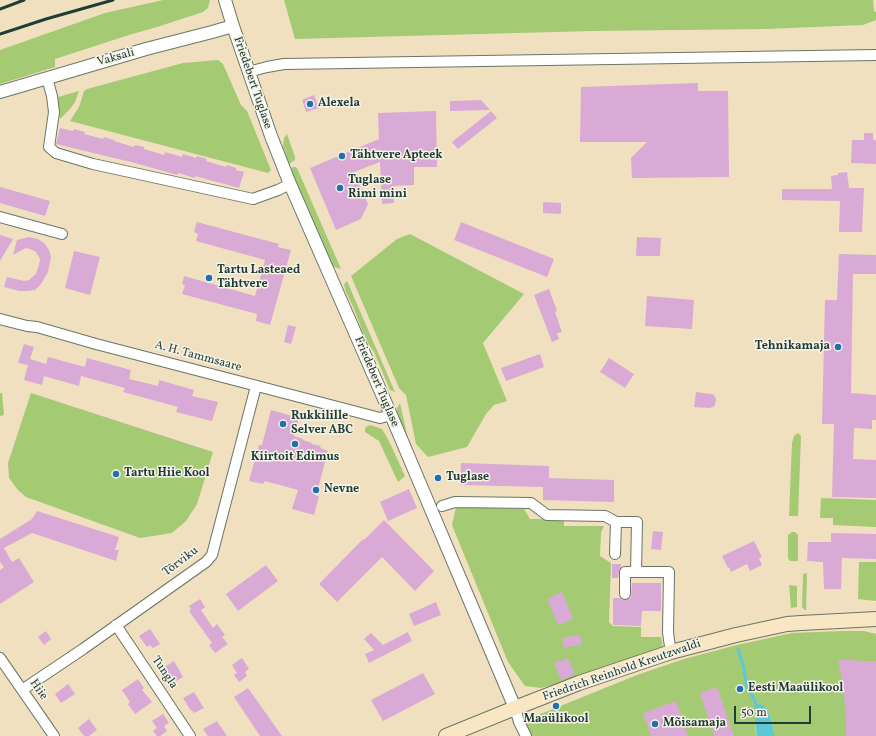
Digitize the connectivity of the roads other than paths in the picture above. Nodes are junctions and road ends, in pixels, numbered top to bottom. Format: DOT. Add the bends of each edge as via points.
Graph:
graph roads {
  1 [pos="225,0"];
  2 [pos="233,26"];
  3 [pos="876,55"];
  4 [pos="248,72"];
  5 [pos="47,78"];
  6 [pos="0,92"];
  7 [pos="290,184"];
  8 [pos="0,217"];
  9 [pos="62,234"];
  10 [pos="0,319"];
  11 [pos="256,386"];
  12 [pos="391,415"];
  13 [pos="442,506"];
  14 [pos="616,522"];
  15 [pos="615,554"];
  16 [pos="636,572"];
  17 [pos="625,594"];
  18 [pos="876,619"];
  19 [pos="116,626"];
  20 [pos="671,652"];
  21 [pos="0,658"];
  22 [pos="22,690"];
  23 [pos="515,708"];
  24 [pos="54,736"];
  25 [pos="190,736"];
  26 [pos="446,736"];
  27 [pos="526,736"];
  1 -- 2 [label="street, Friedebert Tuglase"];
  2 -- 4 [label="street, Friedebert Tuglase"];
  2 -- 5 [label="street, Vaksali"];
  3 -- 4 [label="street" via="284,64"];
  4 -- 7 [label="street, Friedebert Tuglase"];
  5 -- 6 [label="street, Vaksali"];
  5 -- 7 [label="street" via="54,112 49,147 56,153 93,164 253,198"];
  7 -- 12 [label="street, Friedebert Tuglase"];
  8 -- 9 [label="street"];
  10 -- 11 [label="street, A. H. Tammsaare"];
  11 -- 12 [label="street, A. H. Tammsaare" via="380,418"];
  11 -- 19 [label="street, Tõrviku" via="212,555 206,562"];
  12 -- 23 [label="street, Friedebert Tuglase"];
  13 -- 14 [label="street" via="455,502 531,503 547,515 604,516"];
  14 -- 15 [label="street"];
  14 -- 16 [label="street" via="637,522"];
  16 -- 17 [label="street" via="625,572"];
  16 -- 20 [label="street" via="669,572 668,632"];
  18 -- 20 [label="main road, Friedrich Reinhold Kreutzwaldi" via="787,624 736,634"];
  19 -- 22 [label="street, Tõrviku"];
  19 -- 25 [label="street, Tungla"];
  20 -- 23 [label="main road, Friedrich Reinhold Kreutzwaldi"];
  21 -- 22 [label="street, Hiie"];
  22 -- 24 [label="street, Hiie"];
  23 -- 26 [label="main road, Friedrich Reinhold Kreutzwaldi"];
  23 -- 27 [label="street, Friedebert Tuglase"];
}
